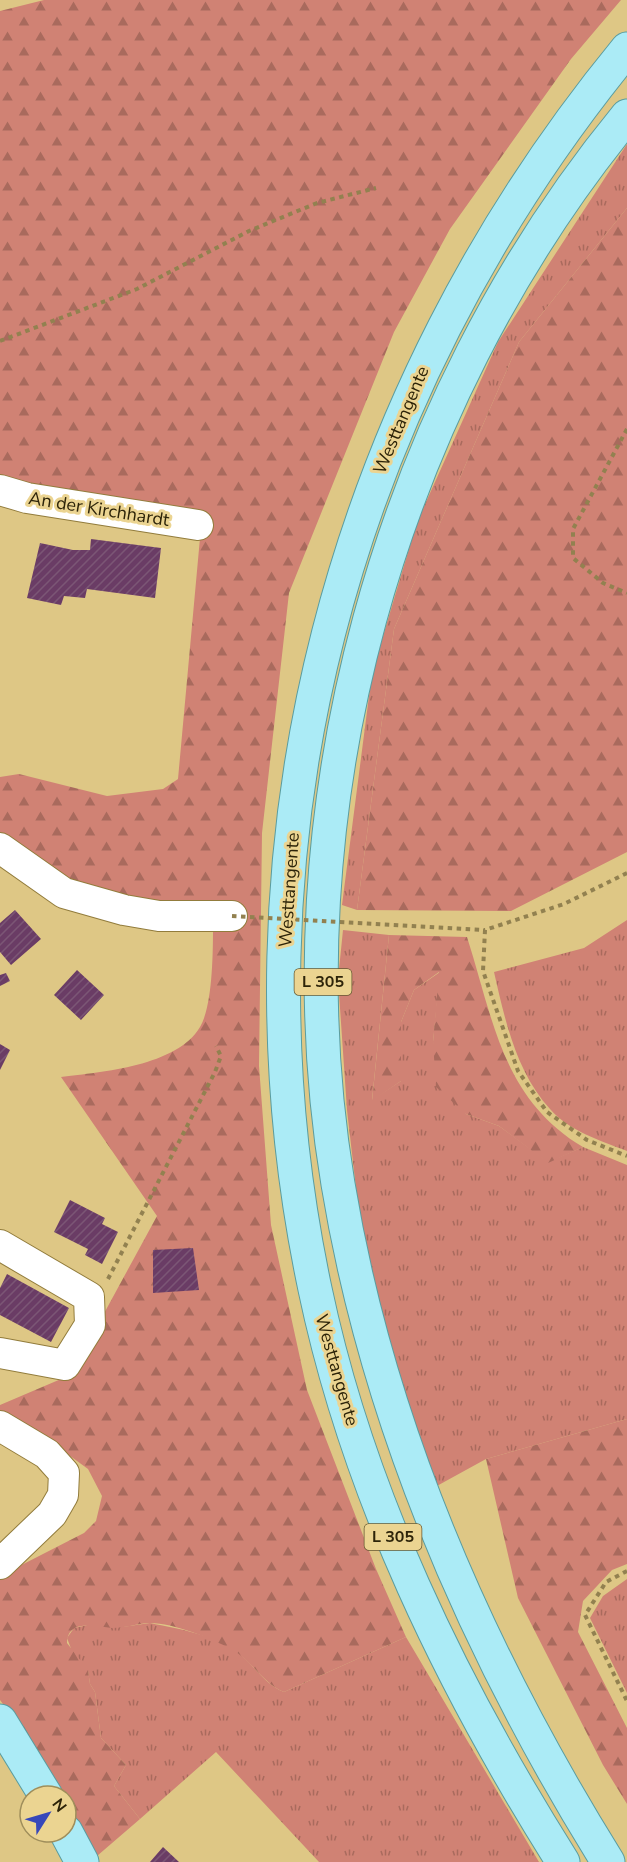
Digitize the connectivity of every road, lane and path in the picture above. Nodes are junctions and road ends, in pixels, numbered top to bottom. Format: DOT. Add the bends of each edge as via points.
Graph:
graph roads {
  1 [pos="627,49"];
  2 [pos="627,116"];
  3 [pos="376,188"];
  4 [pos="0,341"];
  5 [pos="627,429"];
  6 [pos="0,490"];
  7 [pos="198,525"];
  8 [pos="627,593"];
  9 [pos="0,848"];
  10 [pos="627,873"];
  11 [pos="232,916"];
  12 [pos="485,930"];
  13 [pos="216,1046"];
  14 [pos="627,1156"];
  15 [pos="0,1245"];
  16 [pos="90,1311"];
  17 [pos="0,1353"];
  18 [pos="0,1426"];
  19 [pos="0,1563"];
  20 [pos="627,1570"];
  21 [pos="627,1701"];
  22 [pos="0,1721"];
  23 [pos="39,1784"];
  24 [pos="72,1844"];
  25 [pos="82,1862"];
  26 [pos="563,1862"];
  27 [pos="608,1862"];
  1 -- 26 [label="main road, Westtangente / L 305" via="547,153 505,216 433,346 382,464 350,554 313,699 300,772 285,921 286,1070 292,1144 315,1292 336,1373 390,1530 448,1661 505,1767"];
  2 -- 27 [label="main road, Westtangente / L 305" via="567,195 488,324 454,392 398,532 367,635 341,751 324,901 323,972 325,1054 338,1183 352,1255 390,1397 467,1602 535,1739"];
  3 -- 4 [label="path" via="317,202 249,231 137,289"];
  5 -- 8 [label="path" via="573,529 573,558 603,583"];
  6 -- 7 [label="street, An der Kirchhardt" via="27,498"];
  9 -- 11 [label="street" via="64,893 159,916"];
  10 -- 12 [label="path" via="564,904"];
  11 -- 12 [label="path, bridge"];
  12 -- 14 [label="path" via="483,971 518,1071 547,1112 586,1140"];
  13 -- 16 [label="path" via="221,1056 215,1072"];
  15 -- 16 [label="street" via="89,1297"];
  16 -- 17 [label="street" via="90,1325 64,1365"];
  18 -- 19 [label="street" via="47,1454 64,1473 63,1496 52,1514"];
  20 -- 21 [label="path" via="606,1582 585,1615"];
  22 -- 23 [label="main road"];
  24 -- 25 [label="main road"];
}
